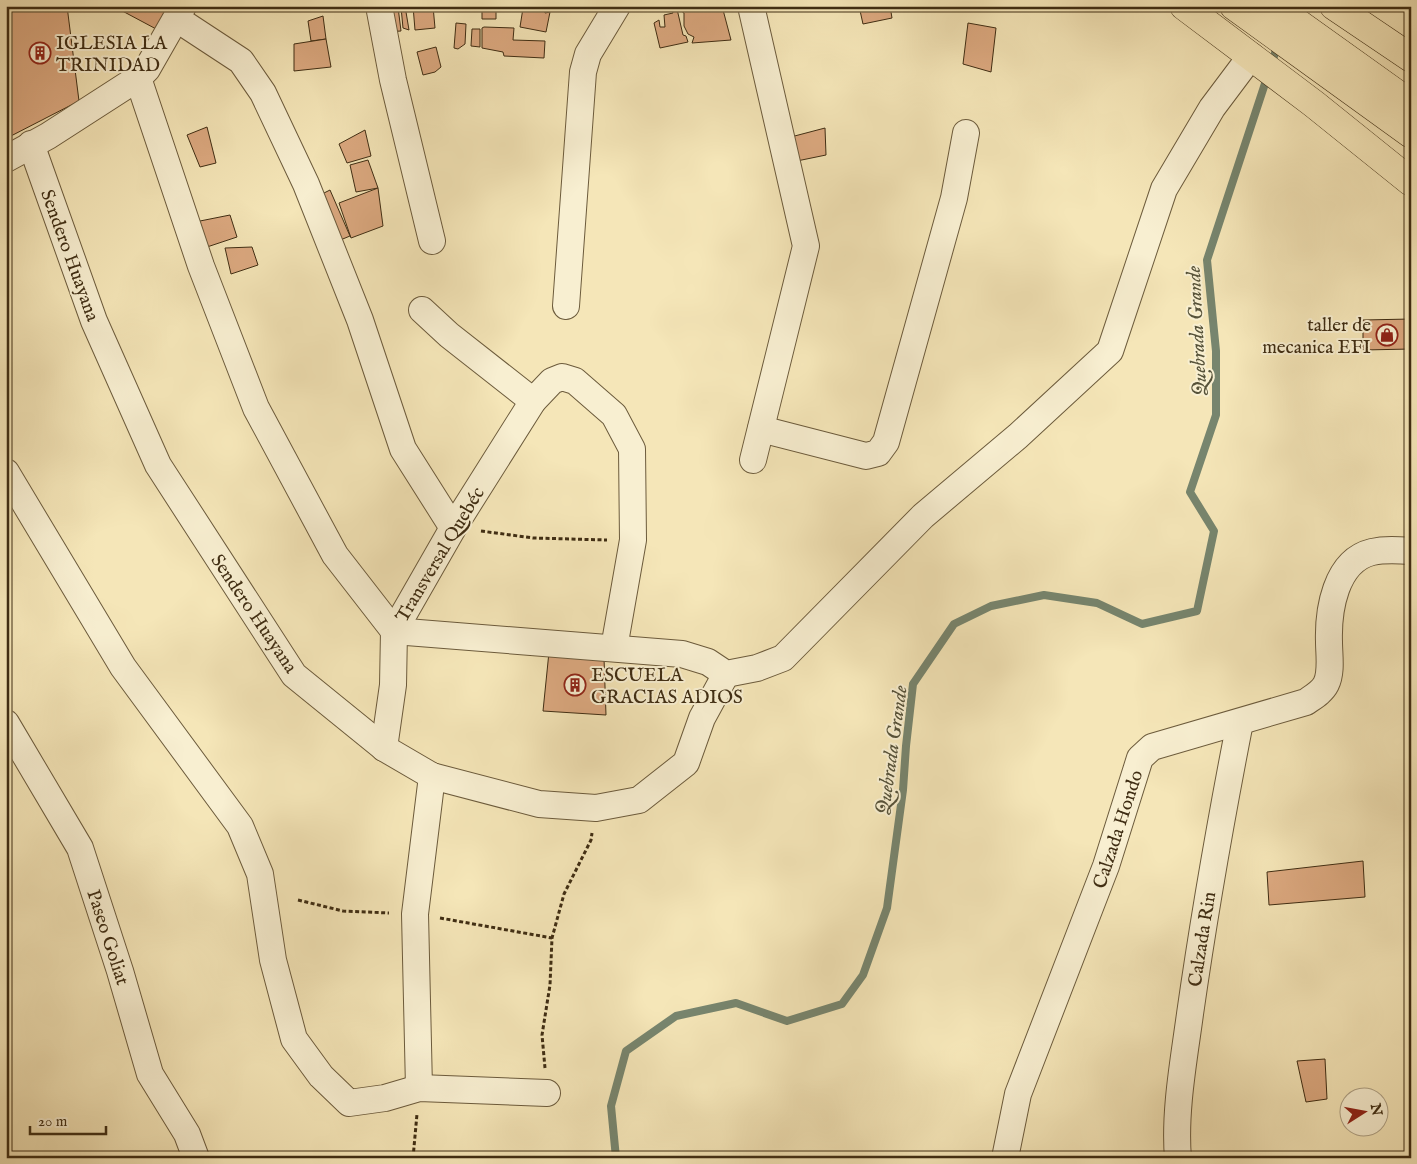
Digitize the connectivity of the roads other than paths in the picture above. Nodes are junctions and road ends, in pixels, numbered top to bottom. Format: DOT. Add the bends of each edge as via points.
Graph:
graph roads {
  1 [pos="379,6"];
  2 [pos="617,6"];
  3 [pos="751,6"];
  4 [pos="1184,6"];
  5 [pos="1234,6"];
  6 [pos="1274,6"];
  7 [pos="1334,6"];
  8 [pos="180,13"];
  9 [pos="1411,58"];
  10 [pos="1256,60"];
  11 [pos="138,78"];
  12 [pos="1411,104"];
  13 [pos="966,133"];
  14 [pos="1411,134"];
  15 [pos="31,144"];
  16 [pos="6,159"];
  17 [pos="1411,182"];
  18 [pos="432,241"];
  19 [pos="566,306"];
  20 [pos="422,310"];
  21 [pos="533,401"];
  22 [pos="761,429"];
  23 [pos="753,460"];
  24 [pos="6,472"];
  25 [pos="453,528"];
  26 [pos="1411,551"];
  27 [pos="394,631"];
  28 [pos="614,648"];
  29 [pos="726,674"];
  30 [pos="1240,722"];
  31 [pos="6,723"];
  32 [pos="384,748"];
  33 [pos="432,776"];
  34 [pos="419,1088"];
  35 [pos="547,1093"];
  36 [pos="196,1158"];
  37 [pos="1005,1158"];
  38 [pos="1178,1158"];
  1 -- 18 [label="street" via="393,80"];
  2 -- 19 [label="street" via="588,54 583,72"];
  3 -- 22 [label="street" via="806,246"];
  4 -- 10 [label="main road"];
  5 -- 14 [label="main road"];
  6 -- 12 [label="main road"];
  7 -- 9 [label="main road"];
  8 -- 11 [label="street" via="147,69"];
  8 -- 25 [label="street" via="241,61 263,93 306,184 360,320 403,449"];
  10 -- 17 [label="main road"];
  10 -- 29 [label="street" via="1212,108 1164,189 1110,351 1018,436 923,516 783,658 757,668"];
  11 -- 15 [label="street"];
  11 -- 27 [label="street" via="201,266 256,408 335,555"];
  13 -- 22 [label="street" via="954,198 886,442 878,452 866,456"];
  15 -- 16 [label="street"];
  15 -- 32 [label="street, Sendero Huayana" via="94,321 158,465 294,675"];
  20 -- 21 [label="street"];
  21 -- 25 [label="street, Transversal Quebéc"];
  21 -- 28 [label="street, Transversal Quebéc" via="552,381 562,377 575,381 614,415 632,449 632,540"];
  22 -- 23 [label="street"];
  24 -- 34 [label="street" via="123,667 240,826 260,874 273,960 294,1039 321,1076 349,1103 385,1098"];
  25 -- 27 [label="street, Transversal Quebéc"];
  26 -- 30 [label="street, Calzada Hondo" via="1371,552 1354,561 1336,585 1329,612 1330,671 1319,693 1306,702"];
  27 -- 28 [label="street"];
  27 -- 32 [label="street, Transversal Quebéc" via="393,685"];
  28 -- 29 [label="street" via="682,654 708,662"];
  29 -- 33 [label="street, Sendero Huayana" via="702,718 686,763 639,800 596,808 539,804"];
  30 -- 37 [label="street, Calzada Hondo" via="1152,747 1140,758 1106,866 1018,1094"];
  30 -- 38 [label="street, Calzada Rin" via="1201,934 1186,1048"];
  31 -- 36 [label="street, Paseo Goliat" via="80,848 150,1074 187,1134"];
  32 -- 33 [label="street, Sendero Huayana"];
  33 -- 34 [label="street" via="415,914"];
  34 -- 35 [label="street"];
}
